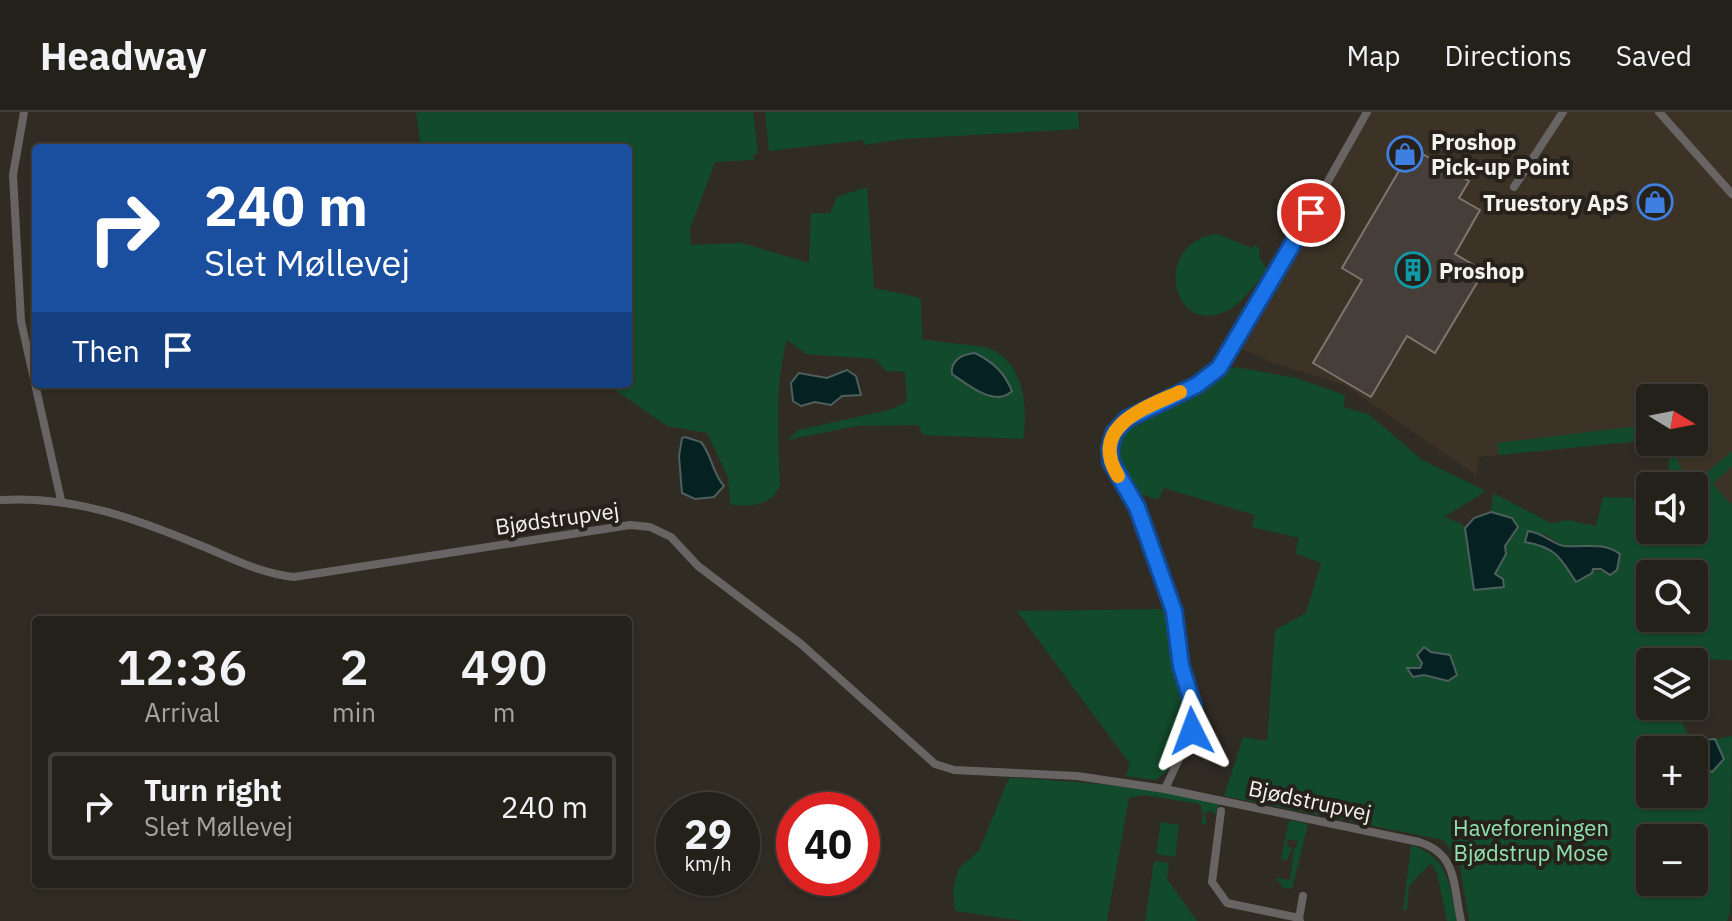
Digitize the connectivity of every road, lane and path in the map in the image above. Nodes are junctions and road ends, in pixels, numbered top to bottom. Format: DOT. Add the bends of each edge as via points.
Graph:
graph roads {
  1 [pos="24,112"];
  2 [pos="1367,112"];
  3 [pos="1563,112"];
  4 [pos="1659,112"];
  5 [pos="1514,187"];
  6 [pos="1732,194"];
  7 [pos="32,370"];
  8 [pos="36,388"];
  9 [pos="0,500"];
  10 [pos="61,500"];
  11 [pos="1165,789"];
  12 [pos="1221,811"];
  13 [pos="1303,896"];
  14 [pos="1300,919"];
  15 [pos="1461,921"];
  1 -- 7 [label="street" via="13,175 21,321"];
  2 -- 11 [label="street" via="1230,355 1209,377 1127,419 1111,440 1111,462 1137,507 1174,611 1181,666 1193,705 1192,731"];
  3 -- 5 [label="street"];
  4 -- 6 [label="street"];
  8 -- 10 [label="street"];
  9 -- 10 [label="street, Bjødstrupvej"];
  10 -- 11 [label="street, Bjødstrupvej" via="118,512 261,570 294,577 630,525 650,527 671,537 708,574 801,644 935,764"];
  11 -- 15 [label="street, Bjødstrupvej" via="1432,846 1448,860"];
  12 -- 14 [label="street" via="1212,882 1227,903"];
  13 -- 14 [label="street"];
}
